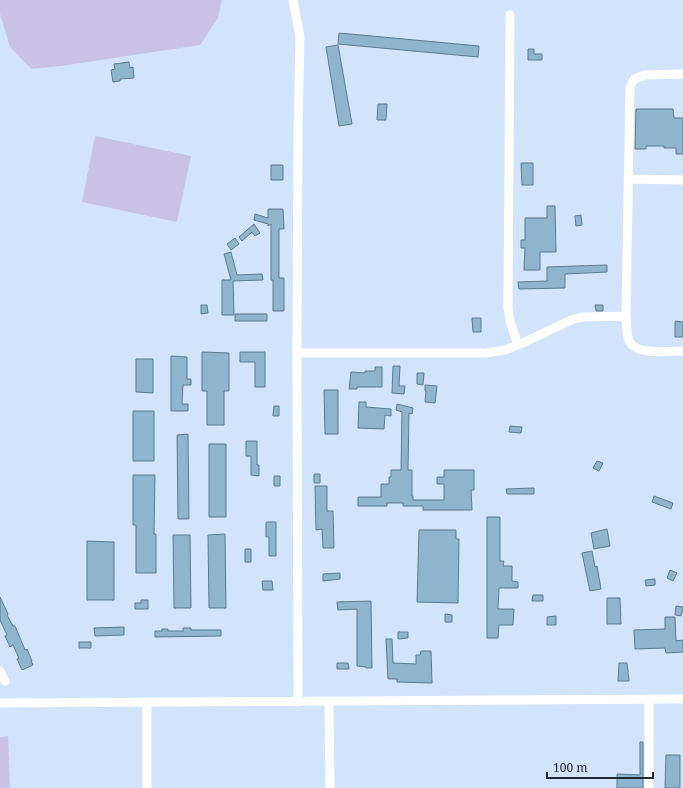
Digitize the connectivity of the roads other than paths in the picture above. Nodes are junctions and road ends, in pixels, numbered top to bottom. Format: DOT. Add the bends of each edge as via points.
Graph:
graph roads {
  1 [pos="293,0"];
  2 [pos="510,15"];
  3 [pos="683,74"];
  4 [pos="629,179"];
  5 [pos="683,180"];
  6 [pos="626,316"];
  7 [pos="518,345"];
  8 [pos="683,351"];
  9 [pos="297,353"];
  10 [pos="0,671"];
  11 [pos="5,681"];
  12 [pos="649,699"];
  13 [pos="683,699"];
  14 [pos="329,701"];
  15 [pos="147,702"];
  16 [pos="298,702"];
  17 [pos="0,703"];
  18 [pos="147,788"];
  19 [pos="330,788"];
  20 [pos="649,788"];
  1 -- 9 [label="street" via="300,37"];
  2 -- 7 [label="street" via="508,308"];
  3 -- 4 [label="street" via="645,74 634,79 630,88"];
  4 -- 5 [label="street"];
  4 -- 6 [label="street"];
  6 -- 7 [label="street" via="582,317"];
  6 -- 8 [label="street" via="628,340 633,346 645,352"];
  7 -- 9 [label="street" via="485,353"];
  9 -- 16 [label="street"];
  10 -- 11 [label="street"];
  12 -- 13 [label="street"];
  12 -- 14 [label="street"];
  12 -- 20 [label="street"];
  14 -- 16 [label="street"];
  14 -- 19 [label="street"];
  15 -- 16 [label="street"];
  15 -- 17 [label="street"];
  15 -- 18 [label="street"];
}
